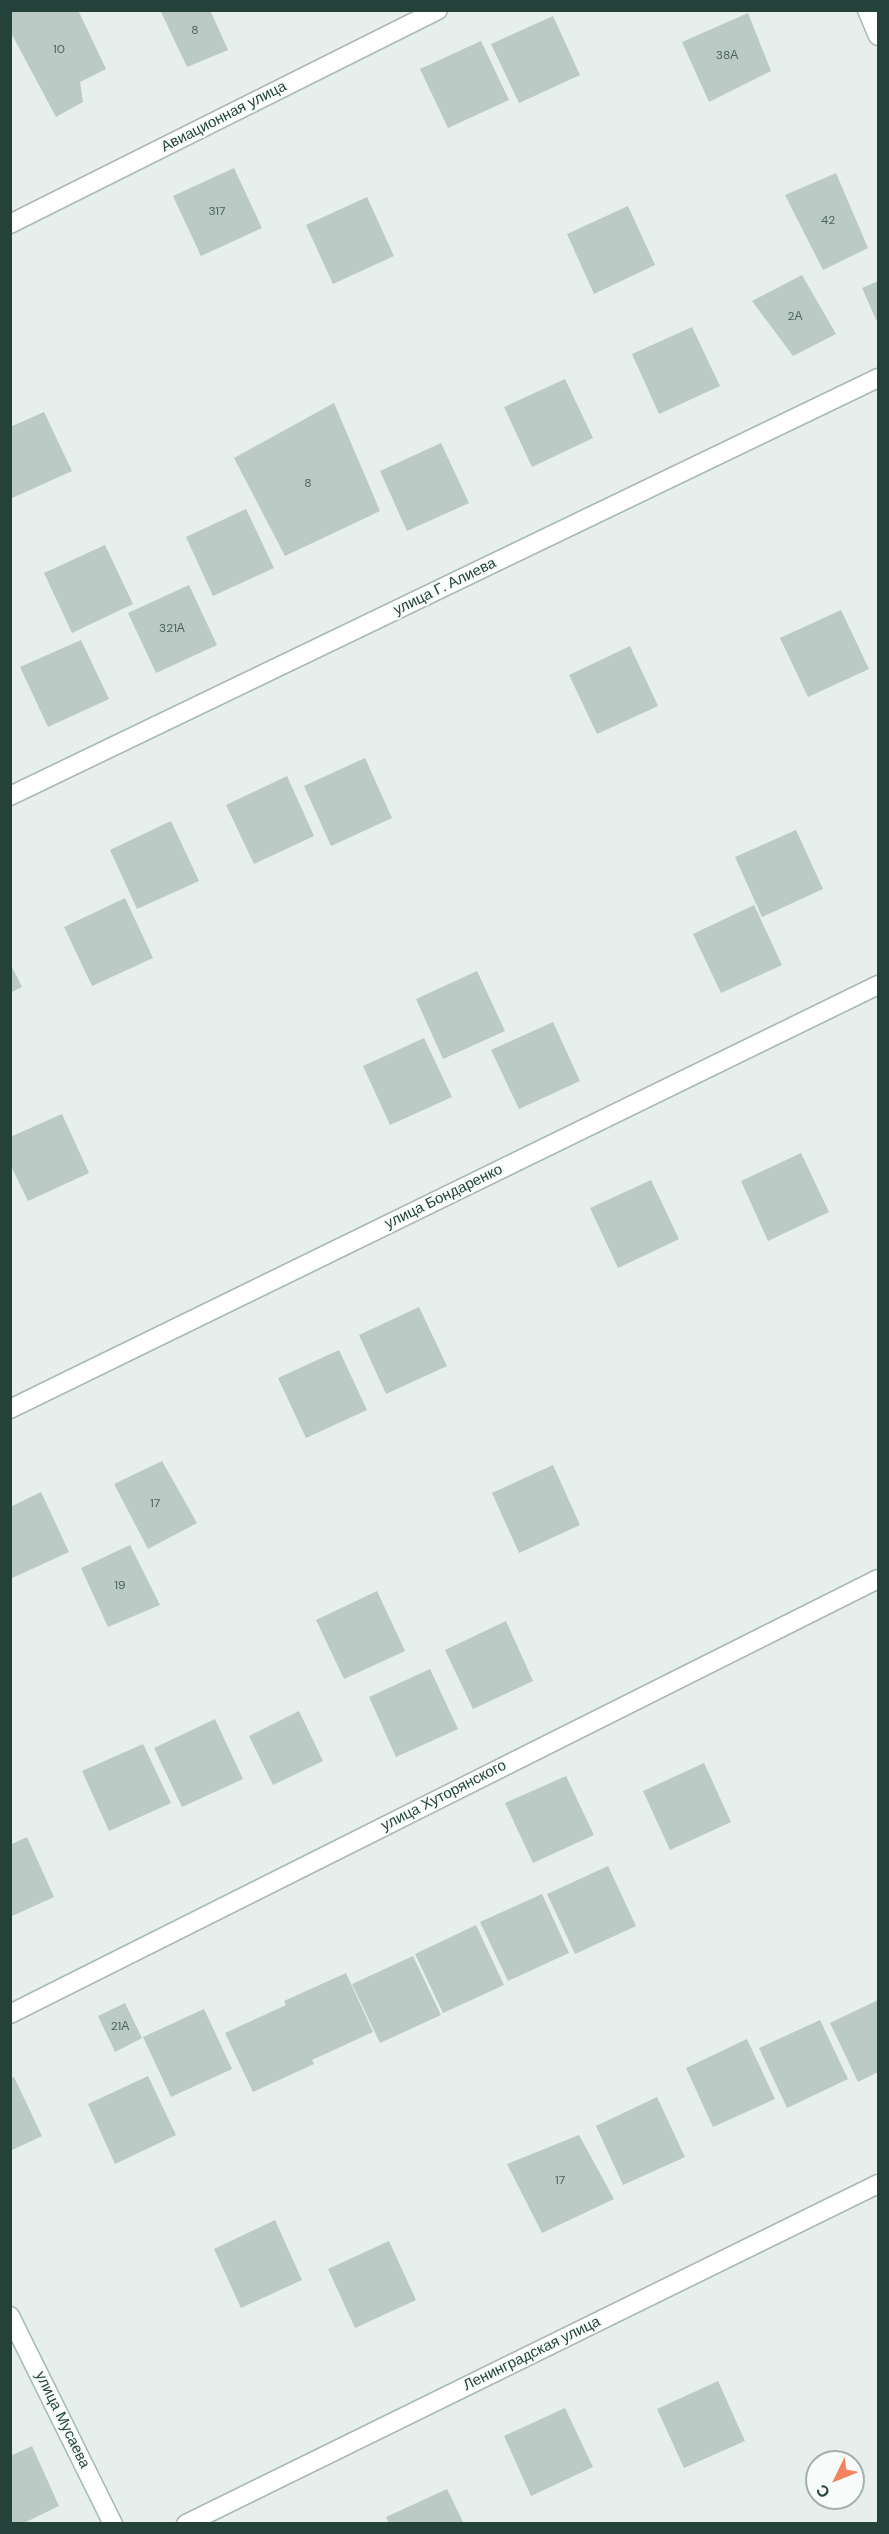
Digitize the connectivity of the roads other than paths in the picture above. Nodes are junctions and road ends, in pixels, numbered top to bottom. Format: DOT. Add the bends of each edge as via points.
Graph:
graph roads {
  1 [pos="438,10"];
  2 [pos="867,10"];
  3 [pos="879,36"];
  4 [pos="10,224"];
  5 [pos="879,378"];
  6 [pos="10,796"];
  7 [pos="879,985"];
  8 [pos="10,1409"];
  9 [pos="879,1579"];
  10 [pos="10,2014"];
  11 [pos="879,2184"];
  12 [pos="10,2316"];
  13 [pos="113,2523"];
  14 [pos="186,2523"];
  1 -- 4 [label="street, Авиационная улица"];
  2 -- 3 [label="street"];
  5 -- 6 [label="street, улица Г. Алиева"];
  7 -- 8 [label="street, улица Бондаренко"];
  9 -- 10 [label="street, улица Хуторянского"];
  11 -- 14 [label="street, Ленинградская улица"];
  12 -- 13 [label="street, улица Мусаева"];
}
